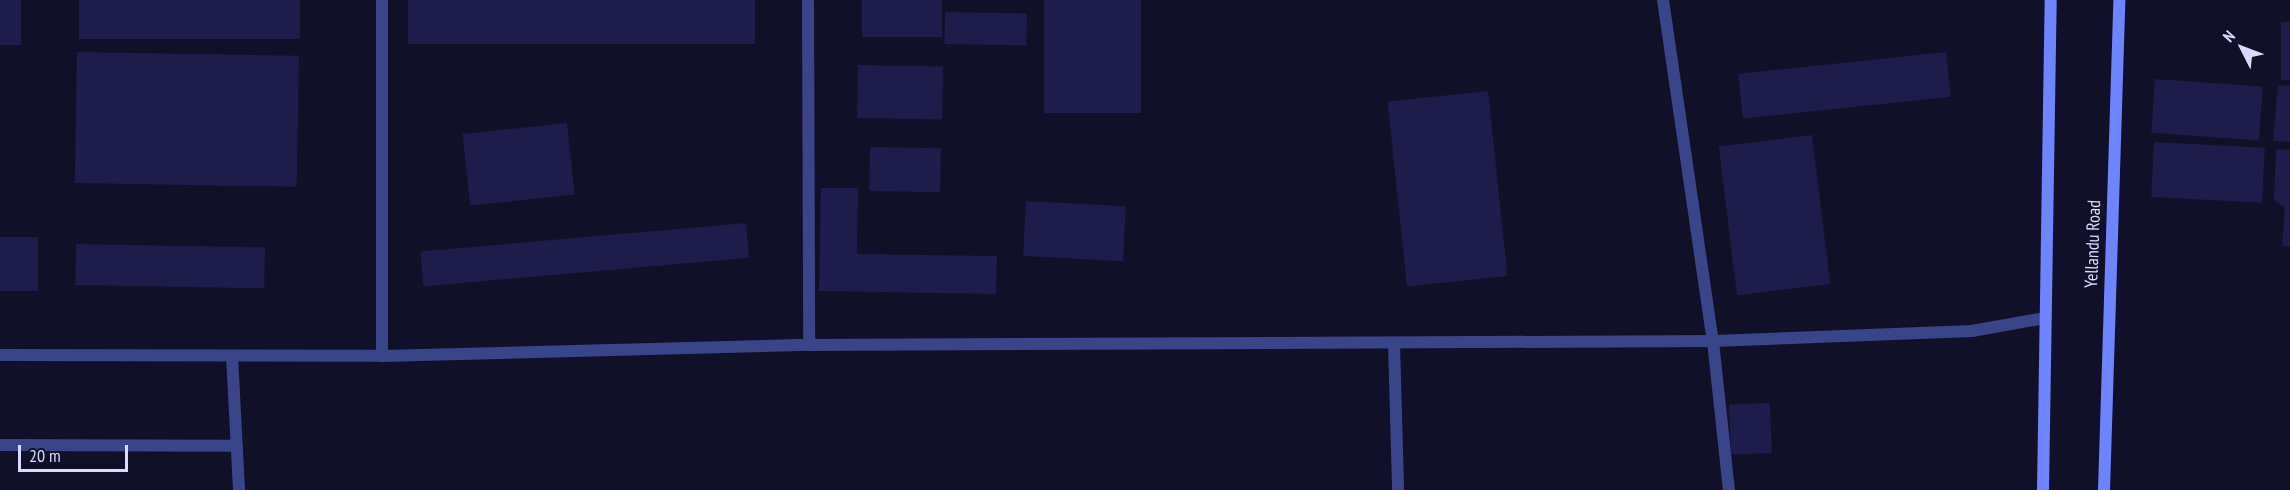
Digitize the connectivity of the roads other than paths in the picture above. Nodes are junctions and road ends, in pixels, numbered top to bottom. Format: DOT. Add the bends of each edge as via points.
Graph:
graph roads {
  1 [pos="382,0"];
  2 [pos="808,0"];
  3 [pos="1663,0"];
  4 [pos="2051,0"];
  5 [pos="2119,0"];
  6 [pos="2045,318"];
  7 [pos="1713,341"];
  8 [pos="1394,342"];
  9 [pos="809,345"];
  10 [pos="0,355"];
  11 [pos="232,356"];
  12 [pos="382,356"];
  13 [pos="0,445"];
  14 [pos="237,446"];
  15 [pos="239,490"];
  16 [pos="1398,490"];
  17 [pos="1729,490"];
  18 [pos="2043,490"];
  19 [pos="2104,490"];
  1 -- 12 [label="street"];
  2 -- 9 [label="street"];
  3 -- 7 [label="street"];
  4 -- 6 [label="main road"];
  5 -- 19 [label="main road, Yellandu Road"];
  6 -- 7 [label="street" via="1972,331"];
  6 -- 18 [label="main road"];
  7 -- 8 [label="street"];
  7 -- 17 [label="street"];
  8 -- 9 [label="street"];
  8 -- 16 [label="street"];
  9 -- 12 [label="street"];
  10 -- 11 [label="street"];
  11 -- 12 [label="street"];
  11 -- 14 [label="street"];
  13 -- 14 [label="street"];
  14 -- 15 [label="street"];
}
